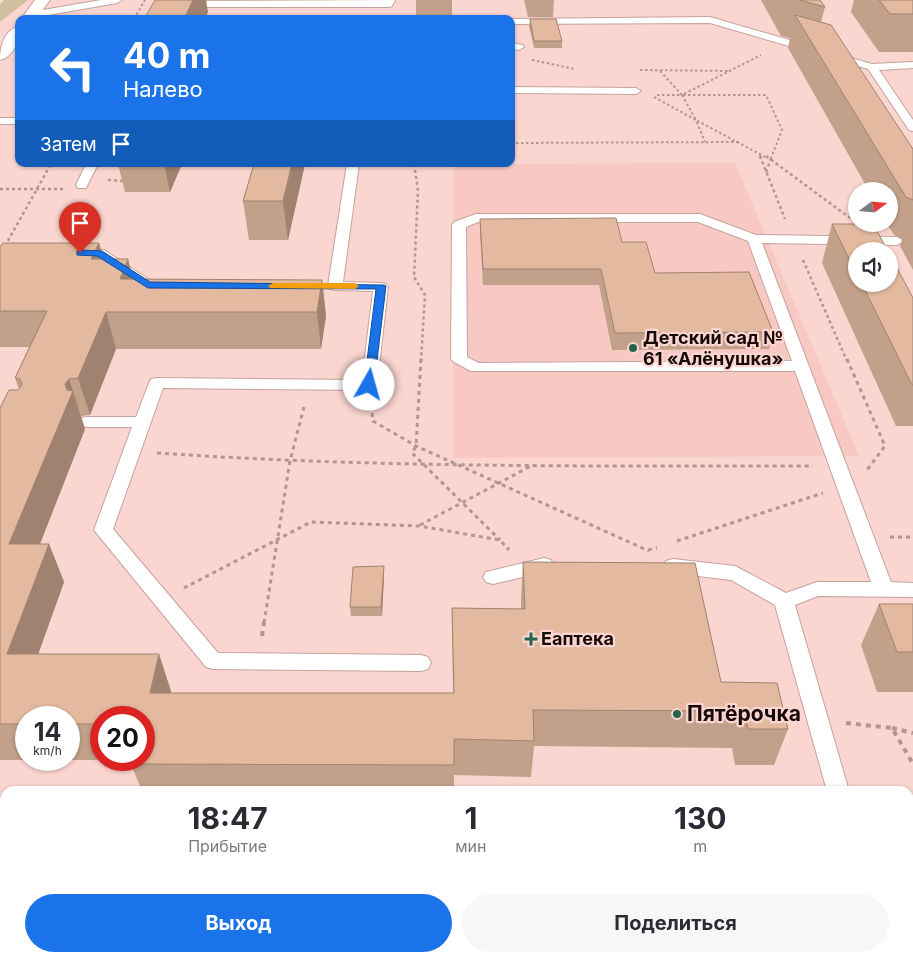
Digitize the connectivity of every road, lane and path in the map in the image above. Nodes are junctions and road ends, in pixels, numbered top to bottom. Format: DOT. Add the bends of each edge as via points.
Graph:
graph roads {
  1 [pos="43,0"];
  2 [pos="117,0"];
  3 [pos="145,0"];
  4 [pos="178,0"];
  5 [pos="390,0"];
  6 [pos="31,15"];
  7 [pos="39,15"];
  8 [pos="136,15"];
  9 [pos="515,20"];
  10 [pos="0,29"];
  11 [pos="15,34"];
  12 [pos="15,35"];
  13 [pos="786,42"];
  14 [pos="0,55"];
  15 [pos="531,60"];
  16 [pos="913,65"];
  17 [pos="872,67"];
  18 [pos="583,70"];
  19 [pos="660,71"];
  20 [pos="515,90"];
  21 [pos="636,91"];
  22 [pos="682,95"];
  23 [pos="696,120"];
  24 [pos="0,121"];
  25 [pos="15,121"];
  26 [pos="913,128"];
  27 [pos="705,142"];
  28 [pos="740,142"];
  29 [pos="515,143"];
  30 [pos="761,153"];
  31 [pos="771,162"];
  32 [pos="49,167"];
  33 [pos="90,167"];
  34 [pos="352,167"];
  35 [pos="414,167"];
  36 [pos="766,172"];
  37 [pos="77,187"];
  38 [pos="0,188"];
  39 [pos="36,189"];
  40 [pos="848,217"];
  41 [pos="754,239"];
  42 [pos="794,240"];
  43 [pos="897,241"];
  44 [pos="2,251"];
  45 [pos="70,253"];
  46 [pos="177,285"];
  47 [pos="801,366"];
  48 [pos="310,384"];
  49 [pos="369,385"];
  50 [pos="87,422"];
  51 [pos="143,422"];
  52 [pos="416,446"];
  53 [pos="132,451"];
  54 [pos="290,461"];
  55 [pos="422,465"];
  56 [pos="459,465"];
  57 [pos="531,465"];
  58 [pos="839,466"];
  59 [pos="862,478"];
  60 [pos="499,483"];
  61 [pos="846,485"];
  62 [pos="462,504"];
  63 [pos="419,526"];
  64 [pos="278,538"];
  65 [pos="500,540"];
  66 [pos="667,544"];
  67 [pos="655,554"];
  68 [pos="558,564"];
  69 [pos="526,568"];
  70 [pos="493,577"];
  71 [pos="884,590"];
  72 [pos="913,590"];
  73 [pos="161,600"];
  74 [pos="784,601"];
  75 [pos="258,662"];
  76 [pos="421,663"];
  77 [pos="817,719"];
  78 [pos="892,728"];
  79 [pos="913,733"];
  80 [pos="913,764"];
  81 [pos="837,786"];
  1 -- 6 [label="main road"];
  2 -- 7 [label="lane"];
  3 -- 8 [label="path"];
  4 -- 5 [label="lane" via="183,4 389,4"];
  9 -- 13 [label="lane" via="543,16 710,20"];
  10 -- 11 [label="main road"];
  12 -- 14 [label="main road"];
  13 -- 17 [label="lane"];
  13 -- 22 [label="path"];
  15 -- 18 [label="path"];
  16 -- 17 [label="lane"];
  17 -- 26 [label="lane"];
  19 -- 22 [label="path"];
  20 -- 21 [label="lane"];
  22 -- 23 [label="path"];
  22 -- 23 [label="path" via="649,95"];
  22 -- 31 [label="path" via="766,95 782,130"];
  23 -- 27 [label="path"];
  23 -- 28 [label="path"];
  24 -- 25 [label="lane"];
  27 -- 28 [label="path"];
  27 -- 29 [label="path"];
  28 -- 30 [label="path"];
  30 -- 31 [label="path"];
  30 -- 36 [label="path"];
  31 -- 36 [label="path"];
  31 -- 40 [label="path"];
  32 -- 39 [label="path"];
  33 -- 37 [label="lane"];
  34 -- 49 [label="lane" via="330,286 381,286"];
  35 -- 52 [label="path" via="418,190 414,277 425,295"];
  36 -- 42 [label="path"];
  37 -- 39 [label="path"];
  38 -- 39 [label="path"];
  39 -- 44 [label="path"];
  41 -- 42 [label="lane"];
  41 -- 47 [label="lane"];
  41 -- 47 [label="lane" via="700,218 476,218 459,225 459,359 476,368"];
  42 -- 43 [label="lane"];
  42 -- 59 [label="path" via="885,446"];
  45 -- 46 [label="lane" via="99,253 148,285"];
  47 -- 58 [label="lane"];
  48 -- 49 [label="lane"];
  48 -- 51 [label="lane" via="157,383"];
  48 -- 54 [label="path"];
  49 -- 52 [label="path" via="373,421"];
  50 -- 51 [label="lane"];
  51 -- 53 [label="lane"];
  52 -- 55 [label="path" via="412,453"];
  52 -- 56 [label="path"];
  53 -- 54 [label="path"];
  53 -- 73 [label="lane" via="103,530"];
  54 -- 55 [label="path"];
  54 -- 64 [label="path"];
  55 -- 56 [label="path"];
  55 -- 62 [label="path"];
  56 -- 57 [label="path"];
  56 -- 60 [label="path"];
  57 -- 58 [label="path"];
  57 -- 60 [label="path"];
  58 -- 61 [label="lane"];
  60 -- 62 [label="path"];
  60 -- 67 [label="path"];
  61 -- 66 [label="path"];
  61 -- 71 [label="lane"];
  62 -- 63 [label="path"];
  62 -- 65 [label="path"];
  63 -- 64 [label="path" via="311,522"];
  63 -- 65 [label="path"];
  64 -- 73 [label="path"];
  64 -- 75 [label="path"];
  65 -- 69 [label="path"];
  67 -- 74 [label="lane" via="735,573"];
  68 -- 69 [label="lane"];
  69 -- 70 [label="lane"];
  71 -- 72 [label="lane"];
  71 -- 74 [label="lane" via="817,589"];
  73 -- 75 [label="lane" via="213,661"];
  74 -- 77 [label="lane"];
  75 -- 76 [label="lane"];
  77 -- 78 [label="path"];
  77 -- 81 [label="lane"];
  78 -- 79 [label="path"];
  78 -- 80 [label="path"];
}
